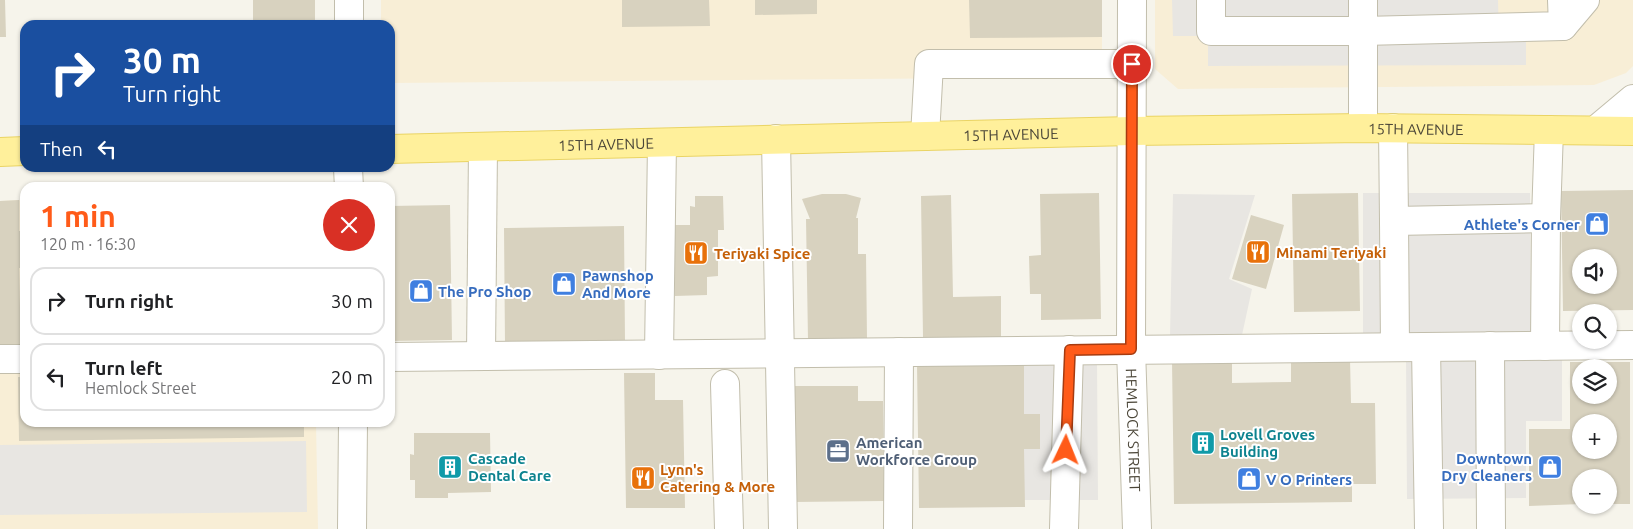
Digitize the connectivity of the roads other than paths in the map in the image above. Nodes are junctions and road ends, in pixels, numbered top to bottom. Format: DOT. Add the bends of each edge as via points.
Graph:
graph roads {
  1 [pos="349,0"];
  2 [pos="1132,0"];
  3 [pos="1211,0"];
  4 [pos="1363,0"];
  5 [pos="1584,0"];
  6 [pos="1562,13"];
  7 [pos="349,20"];
  8 [pos="1363,31"];
  9 [pos="1132,64"];
  10 [pos="1633,99"];
  11 [pos="1363,128"];
  12 [pos="1393,128"];
  13 [pos="1549,130"];
  14 [pos="1596,130"];
  15 [pos="1132,131"];
  16 [pos="1633,131"];
  17 [pos="925,136"];
  18 [pos="776,139"];
  19 [pos="662,143"];
  20 [pos="483,147"];
  21 [pos="395,149"];
  22 [pos="20,151"];
  23 [pos="0,152"];
  24 [pos="1546,218"];
  25 [pos="1394,221"];
  26 [pos="1633,345"];
  27 [pos="1490,346"];
  28 [pos="1545,346"];
  29 [pos="1395,347"];
  30 [pos="1426,347"];
  31 [pos="1131,349"];
  32 [pos="1070,350"];
  33 [pos="899,352"];
  34 [pos="780,353"];
  35 [pos="659,355"];
  36 [pos="481,356"];
  37 [pos="395,357"];
  38 [pos="0,359"];
  39 [pos="20,359"];
  40 [pos="725,384"];
  41 [pos="353,427"];
  42 [pos="352,529"];
  43 [pos="729,529"];
  44 [pos="782,529"];
  45 [pos="898,529"];
  46 [pos="1064,529"];
  47 [pos="1137,529"];
  48 [pos="1429,529"];
  49 [pos="1491,529"];
  1 -- 7 [label="street"];
  2 -- 9 [label="street, HEMLOCK STREET"];
  3 -- 8 [label="street" via="1211,31"];
  4 -- 8 [label="street"];
  5 -- 6 [label="street"];
  6 -- 8 [label="street"];
  8 -- 11 [label="street"];
  9 -- 15 [label="street, HEMLOCK STREET"];
  9 -- 17 [label="street" via="929,64"];
  10 -- 14 [label="street"];
  11 -- 12 [label="main road, 15TH AVENUE"];
  11 -- 15 [label="main road, 15TH AVENUE"];
  12 -- 13 [label="main road, 15TH AVENUE"];
  12 -- 25 [label="street"];
  13 -- 14 [label="main road, 15TH AVENUE"];
  13 -- 24 [label="street"];
  14 -- 16 [label="main road, 15TH AVENUE"];
  15 -- 17 [label="main road, 15TH AVENUE"];
  15 -- 31 [label="street, HEMLOCK STREET"];
  17 -- 18 [label="main road, 15TH AVENUE"];
  18 -- 19 [label="main road, 15TH AVENUE"];
  18 -- 34 [label="street"];
  19 -- 20 [label="main road, 15TH AVENUE"];
  19 -- 35 [label="street"];
  20 -- 21 [label="main road, 15TH AVENUE"];
  20 -- 36 [label="street"];
  22 -- 23 [label="main road"];
  24 -- 25 [label="street"];
  24 -- 28 [label="street"];
  25 -- 29 [label="street"];
  26 -- 28 [label="street"];
  27 -- 28 [label="street"];
  27 -- 30 [label="street"];
  27 -- 49 [label="street"];
  29 -- 30 [label="street"];
  29 -- 31 [label="street"];
  30 -- 48 [label="street"];
  31 -- 32 [label="street"];
  31 -- 47 [label="street, HEMLOCK STREET"];
  32 -- 33 [label="street"];
  32 -- 46 [label="street"];
  33 -- 34 [label="street"];
  33 -- 45 [label="street"];
  34 -- 35 [label="street"];
  34 -- 44 [label="street"];
  35 -- 36 [label="street"];
  36 -- 37 [label="street"];
  38 -- 39 [label="street"];
  40 -- 43 [label="street"];
  41 -- 42 [label="street"];
}
